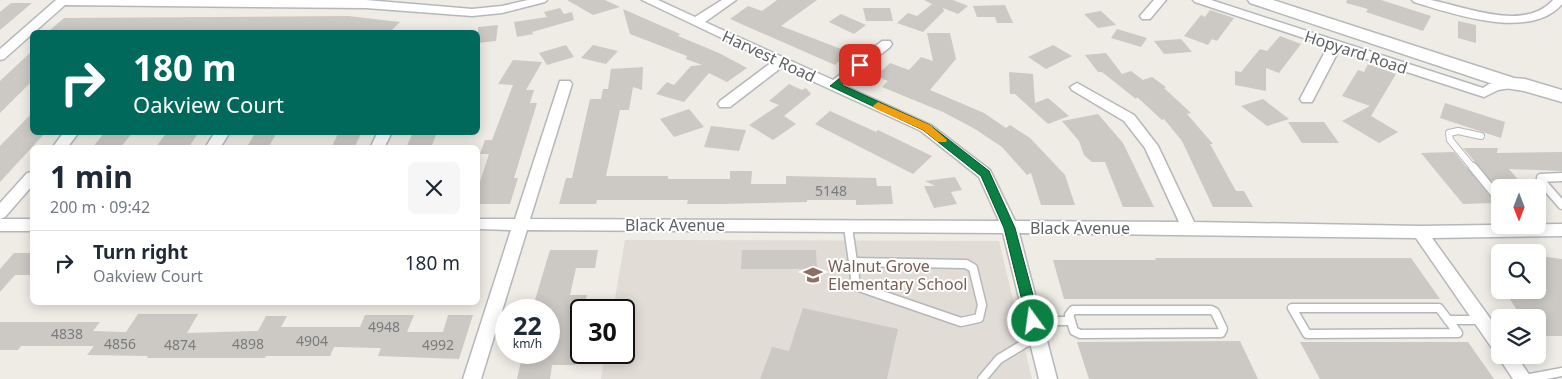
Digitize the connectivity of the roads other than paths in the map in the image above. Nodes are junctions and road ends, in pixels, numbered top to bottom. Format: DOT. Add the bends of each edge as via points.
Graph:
graph roads {
  1 [pos="541,0"];
  2 [pos="648,0"];
  3 [pos="730,0"];
  4 [pos="1160,0"];
  5 [pos="1199,0"];
  6 [pos="1256,0"];
  7 [pos="1418,0"];
  8 [pos="1559,0"];
  9 [pos="62,1"];
  10 [pos="1146,16"];
  11 [pos="696,22"];
  12 [pos="886,44"];
  13 [pos="1335,45"];
  14 [pos="0,56"];
  15 [pos="780,62"];
  16 [pos="565,84"];
  17 [pos="1512,84"];
  18 [pos="835,86"];
  19 [pos="1077,87"];
  20 [pos="1562,96"];
  21 [pos="1307,99"];
  22 [pos="725,104"];
  23 [pos="1562,104"];
  24 [pos="70,135"];
  25 [pos="1481,136"];
  26 [pos="61,145"];
  27 [pos="1562,177"];
  28 [pos="30,179"];
  29 [pos="1491,189"];
  30 [pos="1562,205"];
  31 [pos="0,213"];
  32 [pos="480,224"];
  33 [pos="522,224"];
  34 [pos="0,225"];
  35 [pos="30,225"];
  36 [pos="848,226"];
  37 [pos="1010,228"];
  38 [pos="1189,228"];
  39 [pos="1491,229"];
  40 [pos="1546,229"];
  41 [pos="1562,230"];
  42 [pos="1420,232"];
  43 [pos="852,262"];
  44 [pos="1448,320"];
  45 [pos="1481,320"];
  46 [pos="1033,321"];
  47 [pos="1071,321"];
  48 [pos="1491,334"];
  49 [pos="1037,336"];
  50 [pos="1512,364"];
  51 [pos="1562,372"];
  52 [pos="472,379"];
  53 [pos="982,379"];
  54 [pos="1048,379"];
  55 [pos="1523,379"];
  1 -- 9 [label="street" via="512,8 463,13 366,4"];
  2 -- 11 [label="street, Harvest Road"];
  3 -- 11 [label="street"];
  4 -- 10 [label="street"];
  5 -- 13 [label="street, Hopyard Road"];
  6 -- 17 [label="main road, Hopyard Road"];
  7 -- 8 [label="street" via="1482,16 1517,18 1546,12"];
  9 -- 14 [label="street"];
  11 -- 15 [label="street, Harvest Road"];
  12 -- 18 [label="street"];
  13 -- 17 [label="street, Hopyard Road" via="1484,93 1494,87"];
  13 -- 21 [label="street"];
  15 -- 18 [label="street, Harvest Road"];
  15 -- 22 [label="street"];
  16 -- 33 [label="street"];
  17 -- 20 [label="main road, Hopyard Road"];
  17 -- 23 [label="main road, Hopyard Road" via="1524,92"];
  18 -- 37 [label="street, Harvest Road" via="926,128 986,174"];
  19 -- 38 [label="street" via="1129,118 1151,146"];
  24 -- 26 [label="street"];
  25 -- 29 [label="lane" via="1458,131 1449,133 1450,140"];
  27 -- 30 [label="lane" via="1541,178"];
  28 -- 31 [label="street"];
  32 -- 33 [label="street, Black Avenue"];
  33 -- 36 [label="street, Black Avenue"];
  33 -- 52 [label="street"];
  34 -- 35 [label="street"];
  36 -- 37 [label="street, Black Avenue"];
  36 -- 43 [label="lane"];
  37 -- 38 [label="street, Black Avenue"];
  37 -- 46 [label="street, Harvest Road"];
  38 -- 42 [label="street, Black Avenue"];
  39 -- 42 [label="street, Black Avenue"];
  40 -- 41 [label="street, Black Avenue"];
  42 -- 45 [label="street"];
  43 -- 43 [label="lane" via="856,286 961,322 979,318 982,305 976,277 973,268 966,264"];
  44 -- 44 [label="lane" via="1458,333 1307,334 1292,308 1440,308"];
  44 -- 45 [label="lane"];
  45 -- 48 [label="street"];
  46 -- 47 [label="lane"];
  46 -- 49 [label="street, Harvest Road"];
  47 -- 47 [label="lane" via="1074,331 1080,334 1221,333 1223,329 1211,310 1073,310 1069,315"];
  49 -- 53 [label="lane" via="1010,350"];
  49 -- 54 [label="street, Harvest Road"];
  50 -- 55 [label="street"];
  51 -- 55 [label="lane"];
}
